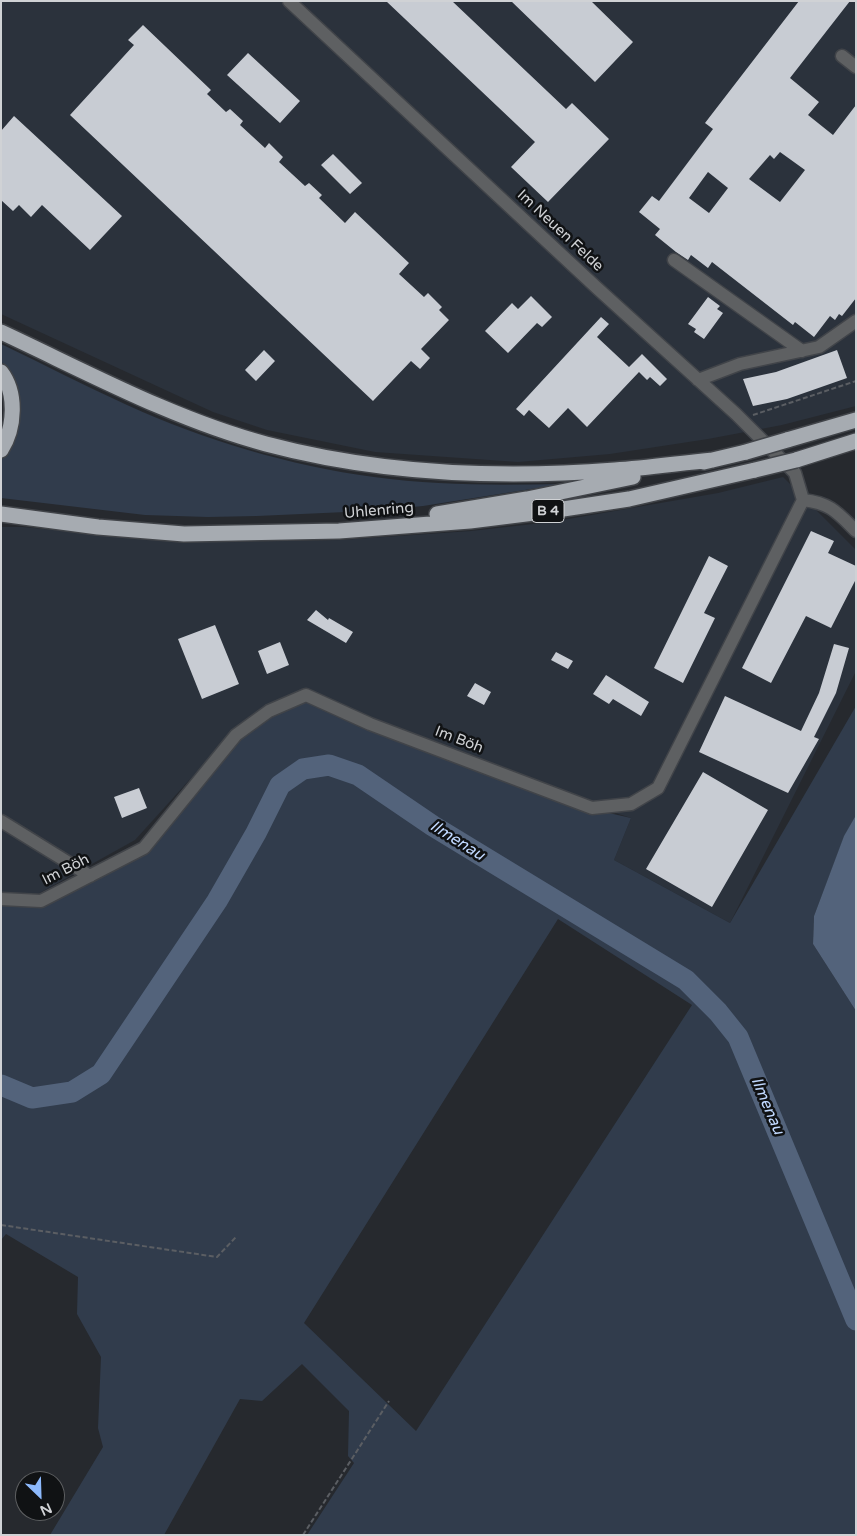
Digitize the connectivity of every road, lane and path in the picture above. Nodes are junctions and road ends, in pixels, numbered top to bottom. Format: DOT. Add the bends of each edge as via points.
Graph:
graph roads {
  1 [pos="289,1"];
  2 [pos="842,56"];
  3 [pos="856,67"];
  4 [pos="674,260"];
  5 [pos="856,321"];
  6 [pos="1,332"];
  7 [pos="802,351"];
  8 [pos="1,372"];
  9 [pos="698,380"];
  10 [pos="856,381"];
  11 [pos="736,414"];
  12 [pos="856,420"];
  13 [pos="856,441"];
  14 [pos="1,450"];
  15 [pos="713,460"];
  16 [pos="802,495"];
  17 [pos="1,514"];
  18 [pos="1,523"];
  19 [pos="56,523"];
  20 [pos="856,530"];
  21 [pos="339,532"];
  22 [pos="1,821"];
  23 [pos="90,876"];
  24 [pos="1,899"];
  25 [pos="1,1225"];
  26 [pos="236,1237"];
  27 [pos="389,1401"];
  28 [pos="303,1535"];
  1 -- 9 [label="street, Im Neuen Felde"];
  2 -- 3 [label="street"];
  4 -- 7 [label="street"];
  5 -- 7 [label="street" via="819,347"];
  6 -- 15 [label="highway" via="132,394 208,425 265,444 373,466 518,474 615,470"];
  7 -- 9 [label="street" via="740,364"];
  8 -- 14 [label="highway" via="12,400 12,424"];
  9 -- 11 [label="street, Im Neuen Felde"];
  10 -- 11 [label="path" via="750,416"];
  11 -- 16 [label="street, Im Neuen Felde" via="795,473"];
  12 -- 15 [label="highway, B 4, bridge"];
  13 -- 21 [label="highway, Uhlenring / B 4, bridge" via="796,460 629,498 550,511"];
  15 -- 21 [label="highway, B 4" via="527,499"];
  16 -- 20 [label="street" via="835,510"];
  16 -- 23 [label="street, Im Böh" via="658,788 631,804 592,808 370,724 306,695 269,711 236,735 144,848"];
  17 -- 19 [label="highway, Uhlenring / B 4"];
  18 -- 19 [label="highway"];
  19 -- 21 [label="highway, Uhlenring / B 4" via="184,534"];
  22 -- 23 [label="street"];
  23 -- 24 [label="street, Im Böh" via="41,901"];
  25 -- 26 [label="path" via="217,1257"];
  27 -- 28 [label="path"];
}
